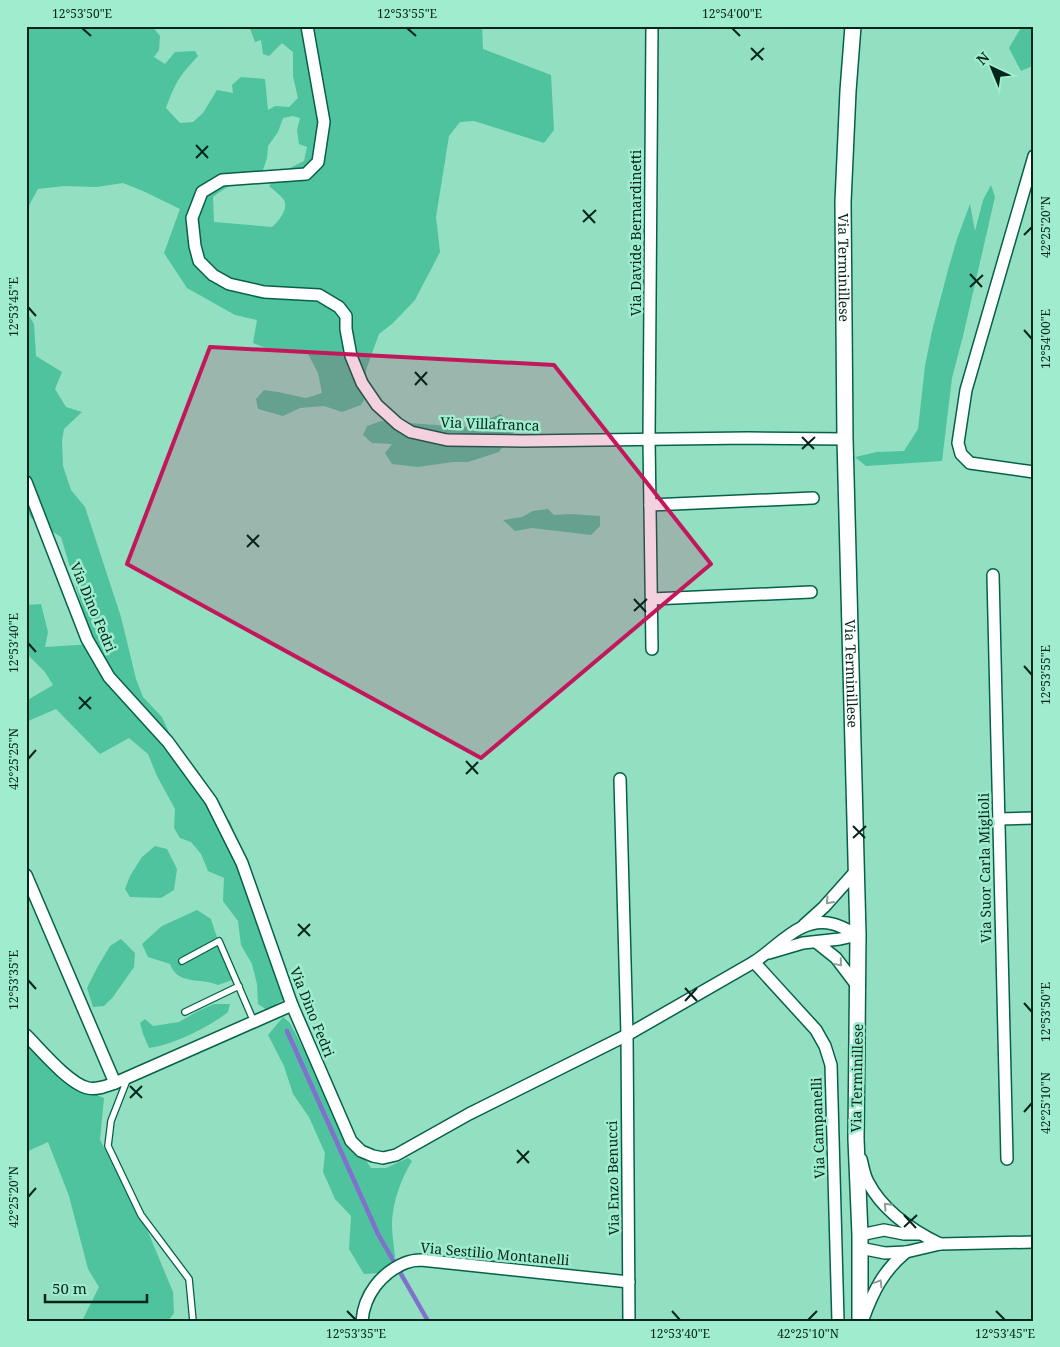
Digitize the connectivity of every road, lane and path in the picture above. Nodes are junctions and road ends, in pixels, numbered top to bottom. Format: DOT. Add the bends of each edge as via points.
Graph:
graph roads {
  1 [pos="307,26"];
  2 [pos="652,26"];
  3 [pos="853,26"];
  4 [pos="1034,156"];
  5 [pos="649,439"];
  6 [pos="845,439"];
  7 [pos="1034,472"];
  8 [pos="26,482"];
  9 [pos="813,498"];
  10 [pos="650,505"];
  11 [pos="993,575"];
  12 [pos="811,592"];
  13 [pos="652,599"];
  14 [pos="652,649"];
  15 [pos="620,779"];
  16 [pos="1034,818"];
  17 [pos="999,819"];
  18 [pos="856,871"];
  19 [pos="26,875"];
  20 [pos="801,928"];
  21 [pos="858,935"];
  22 [pos="816,942"];
  23 [pos="766,954"];
  24 [pos="182,961"];
  25 [pos="754,962"];
  26 [pos="238,986"];
  27 [pos="858,988"];
  28 [pos="292,1005"];
  29 [pos="185,1012"];
  30 [pos="254,1022"];
  31 [pos="26,1035"];
  32 [pos="627,1035"];
  33 [pos="127,1078"];
  34 [pos="115,1083"];
  35 [pos="856,1139"];
  36 [pos="1006,1159"];
  37 [pos="920,1234"];
  38 [pos="860,1242"];
  39 [pos="1034,1242"];
  40 [pos="940,1244"];
  41 [pos="906,1252"];
  42 [pos="629,1282"];
  43 [pos="193,1321"];
  44 [pos="362,1321"];
  45 [pos="629,1321"];
  46 [pos="838,1321"];
  47 [pos="861,1321"];
  1 -- 5 [label="street, Via Villafranca" via="324,122 318,162 306,174 222,180 202,192 192,218 194,246 199,261 213,275 229,284 264,292 319,295 339,307 346,316 351,356 362,382 377,405 410,432 447,440"];
  2 -- 5 [label="street, Via Davide Bernardinetti"];
  3 -- 6 [label="main road, Via Terminillese" via="843,202"];
  4 -- 7 [label="street" via="966,390 958,443 961,454 970,463"];
  5 -- 6 [label="street, Via Villafranca"];
  5 -- 10 [label="street, Via Davide Bernardinetti"];
  6 -- 18 [label="main road, Via Terminillese"];
  8 -- 28 [label="street, Via Dino Fedri" via="87,639 109,677 168,742 211,801 242,863"];
  9 -- 10 [label="street"];
  10 -- 13 [label="street, Via Davide Bernardinetti"];
  11 -- 17 [label="street, Via Suor Carla Miglioli"];
  12 -- 13 [label="street"];
  13 -- 14 [label="street, Via Davide Bernardinetti"];
  15 -- 32 [label="street, Via Enzo Benucci"];
  16 -- 17 [label="street"];
  17 -- 36 [label="street, Via Suor Carla Miglioli"];
  18 -- 20 [label="street, Via Dino Fedri, one-way"];
  18 -- 21 [label="main road, Via Terminillese"];
  19 -- 34 [label="street"];
  20 -- 21 [label="street, Via Dino Fedri" via="813,923 832,924"];
  20 -- 23 [label="street, Via Dino Fedri"];
  21 -- 22 [label="street, Via Dino Fedri"];
  21 -- 27 [label="main road, Via Terminillese"];
  22 -- 23 [label="street, Via Dino Fedri"];
  22 -- 27 [label="street, one-way" via="836,958"];
  23 -- 25 [label="street, Via Dino Fedri"];
  24 -- 26 [label="lane" via="219,941"];
  25 -- 32 [label="street, Via Dino Fedri"];
  25 -- 46 [label="street, Via Campanelli" via="816,1030 831,1065"];
  26 -- 29 [label="lane"];
  26 -- 30 [label="lane"];
  27 -- 35 [label="main road, Via Terminillese"];
  28 -- 30 [label="street"];
  28 -- 32 [label="street, Via Dino Fedri" via="351,1141 361,1152 382,1158 396,1154"];
  30 -- 33 [label="street"];
  31 -- 34 [label="street" via="78,1084 99,1088"];
  32 -- 42 [label="street, Via Enzo Benucci"];
  33 -- 34 [label="street"];
  33 -- 43 [label="lane" via="111,1121 108,1146 141,1215 189,1279"];
  37 -- 35 [label="street, one-way" via="900,1220 874,1192 867,1180"];
  35 -- 38 [label="main road, Via Terminillese"];
  37 -- 38 [label="street" via="884,1230"];
  37 -- 40 [label="street"];
  38 -- 41 [label="street" via="885,1253"];
  38 -- 47 [label="main road, Via Terminillese"];
  39 -- 40 [label="street"];
  40 -- 41 [label="street"];
  47 -- 41 [label="street, one-way" via="882,1278"];
  42 -- 44 [label="street, Via Sestilio Montanelli" via="420,1260 406,1262 381,1278 369,1293"];
  42 -- 45 [label="street, Via Enzo Benucci"];
}
